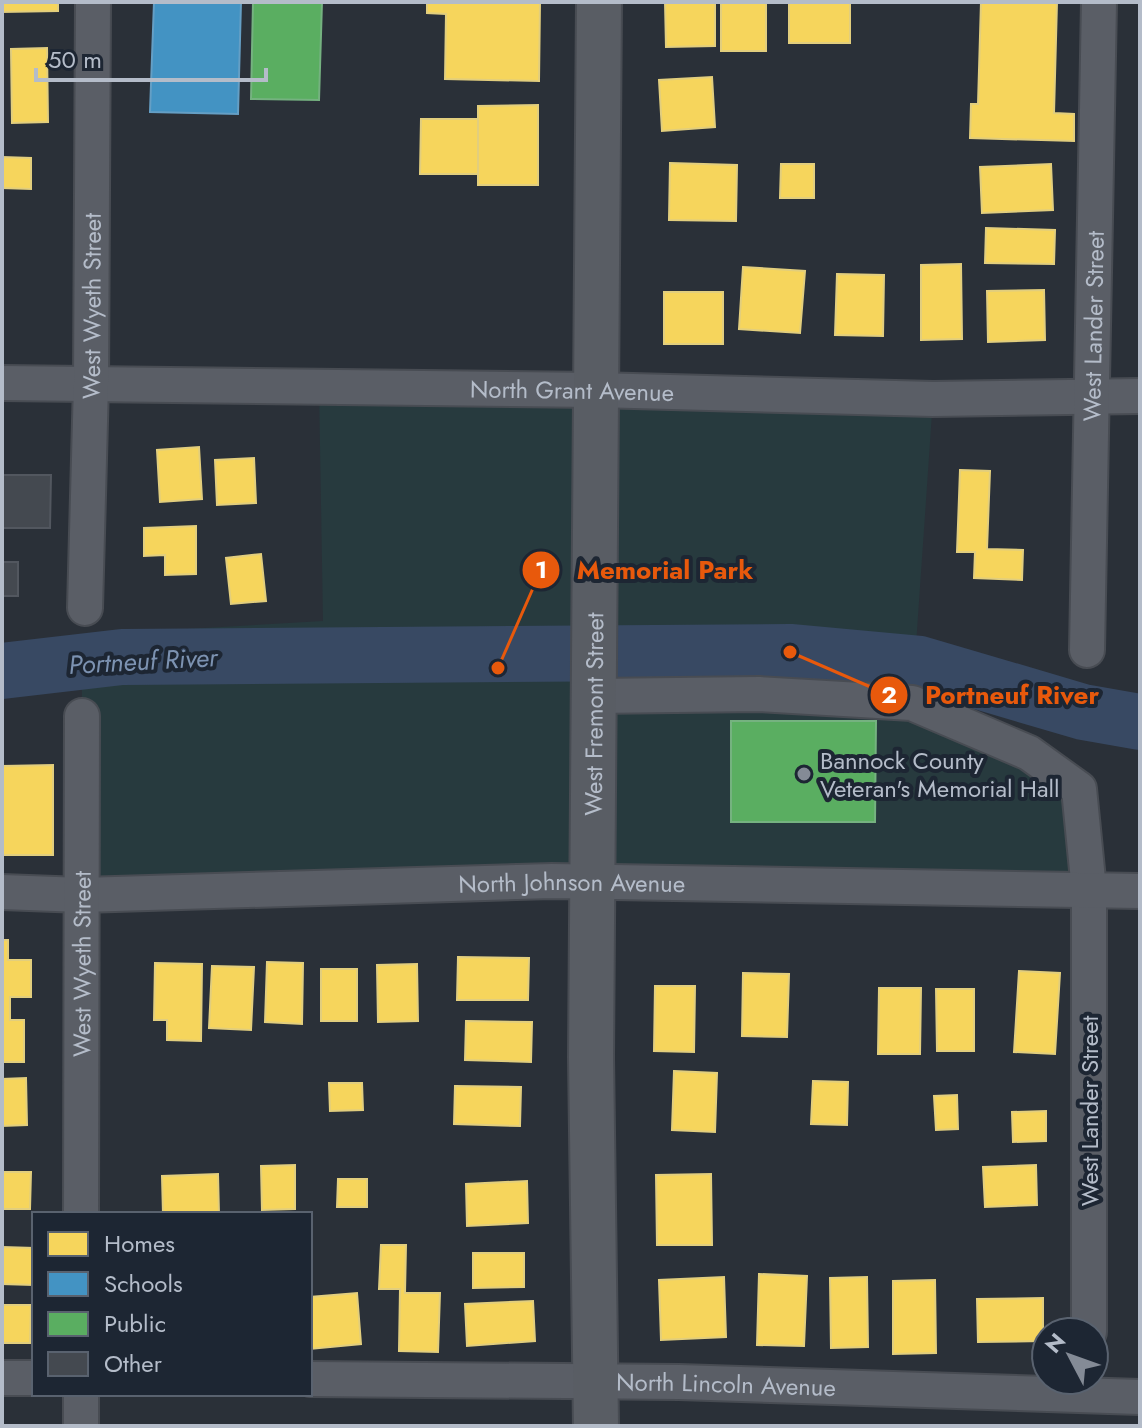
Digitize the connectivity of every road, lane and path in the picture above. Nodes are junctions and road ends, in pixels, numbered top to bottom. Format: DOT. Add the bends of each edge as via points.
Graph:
graph roads {
  1 [pos="93,2"];
  2 [pos="599,2"];
  3 [pos="1099,2"];
  4 [pos="2,383"];
  5 [pos="91,384"];
  6 [pos="596,390"];
  7 [pos="1092,395"];
  8 [pos="1140,396"];
  9 [pos="85,608"];
  10 [pos="1087,650"];
  11 [pos="593,696"];
  12 [pos="82,716"];
  13 [pos="593,882"];
  14 [pos="1089,890"];
  15 [pos="1140,891"];
  16 [pos="2,892"];
  17 [pos="82,895"];
  18 [pos="81,1212"];
  19 [pos="1089,1316"];
  20 [pos="2,1378"];
  21 [pos="32,1378"];
  22 [pos="312,1379"];
  23 [pos="596,1381"];
  24 [pos="81,1396"];
  25 [pos="1140,1397"];
  26 [pos="1089,1401"];
  27 [pos="81,1426"];
  28 [pos="596,1426"];
  1 -- 5 [label="street, West Wyeth Street"];
  2 -- 6 [label="street, West Fremont Street"];
  3 -- 7 [label="street, West Lander Street"];
  4 -- 5 [label="street, North Grant Avenue"];
  5 -- 6 [label="street, North Grant Avenue"];
  5 -- 9 [label="street, West Wyeth Street"];
  6 -- 7 [label="street, North Grant Avenue" via="933,399"];
  6 -- 11 [label="street, West Fremont Street"];
  7 -- 8 [label="street, North Grant Avenue"];
  7 -- 10 [label="street, West Lander Street"];
  11 -- 13 [label="street, West Fremont Street"];
  11 -- 14 [label="street, West Lander Street" via="759,694 912,703 1029,753 1079,789"];
  12 -- 17 [label="street, West Wyeth Street"];
  13 -- 14 [label="street, North Johnson Avenue"];
  13 -- 17 [label="street, North Johnson Avenue"];
  13 -- 23 [label="street, West Fremont Street"];
  14 -- 15 [label="street, North Johnson Avenue"];
  14 -- 19 [label="street, West Lander Street"];
  16 -- 17 [label="street, North Johnson Avenue"];
  17 -- 18 [label="street, West Wyeth Street"];
  20 -- 21 [label="street"];
  22 -- 23 [label="street, North Lincoln Avenue"];
  23 -- 26 [label="street, North Lincoln Avenue"];
  23 -- 28 [label="street, West Fremont Street"];
  24 -- 27 [label="street"];
  25 -- 26 [label="street, North Lincoln Avenue"];
}
